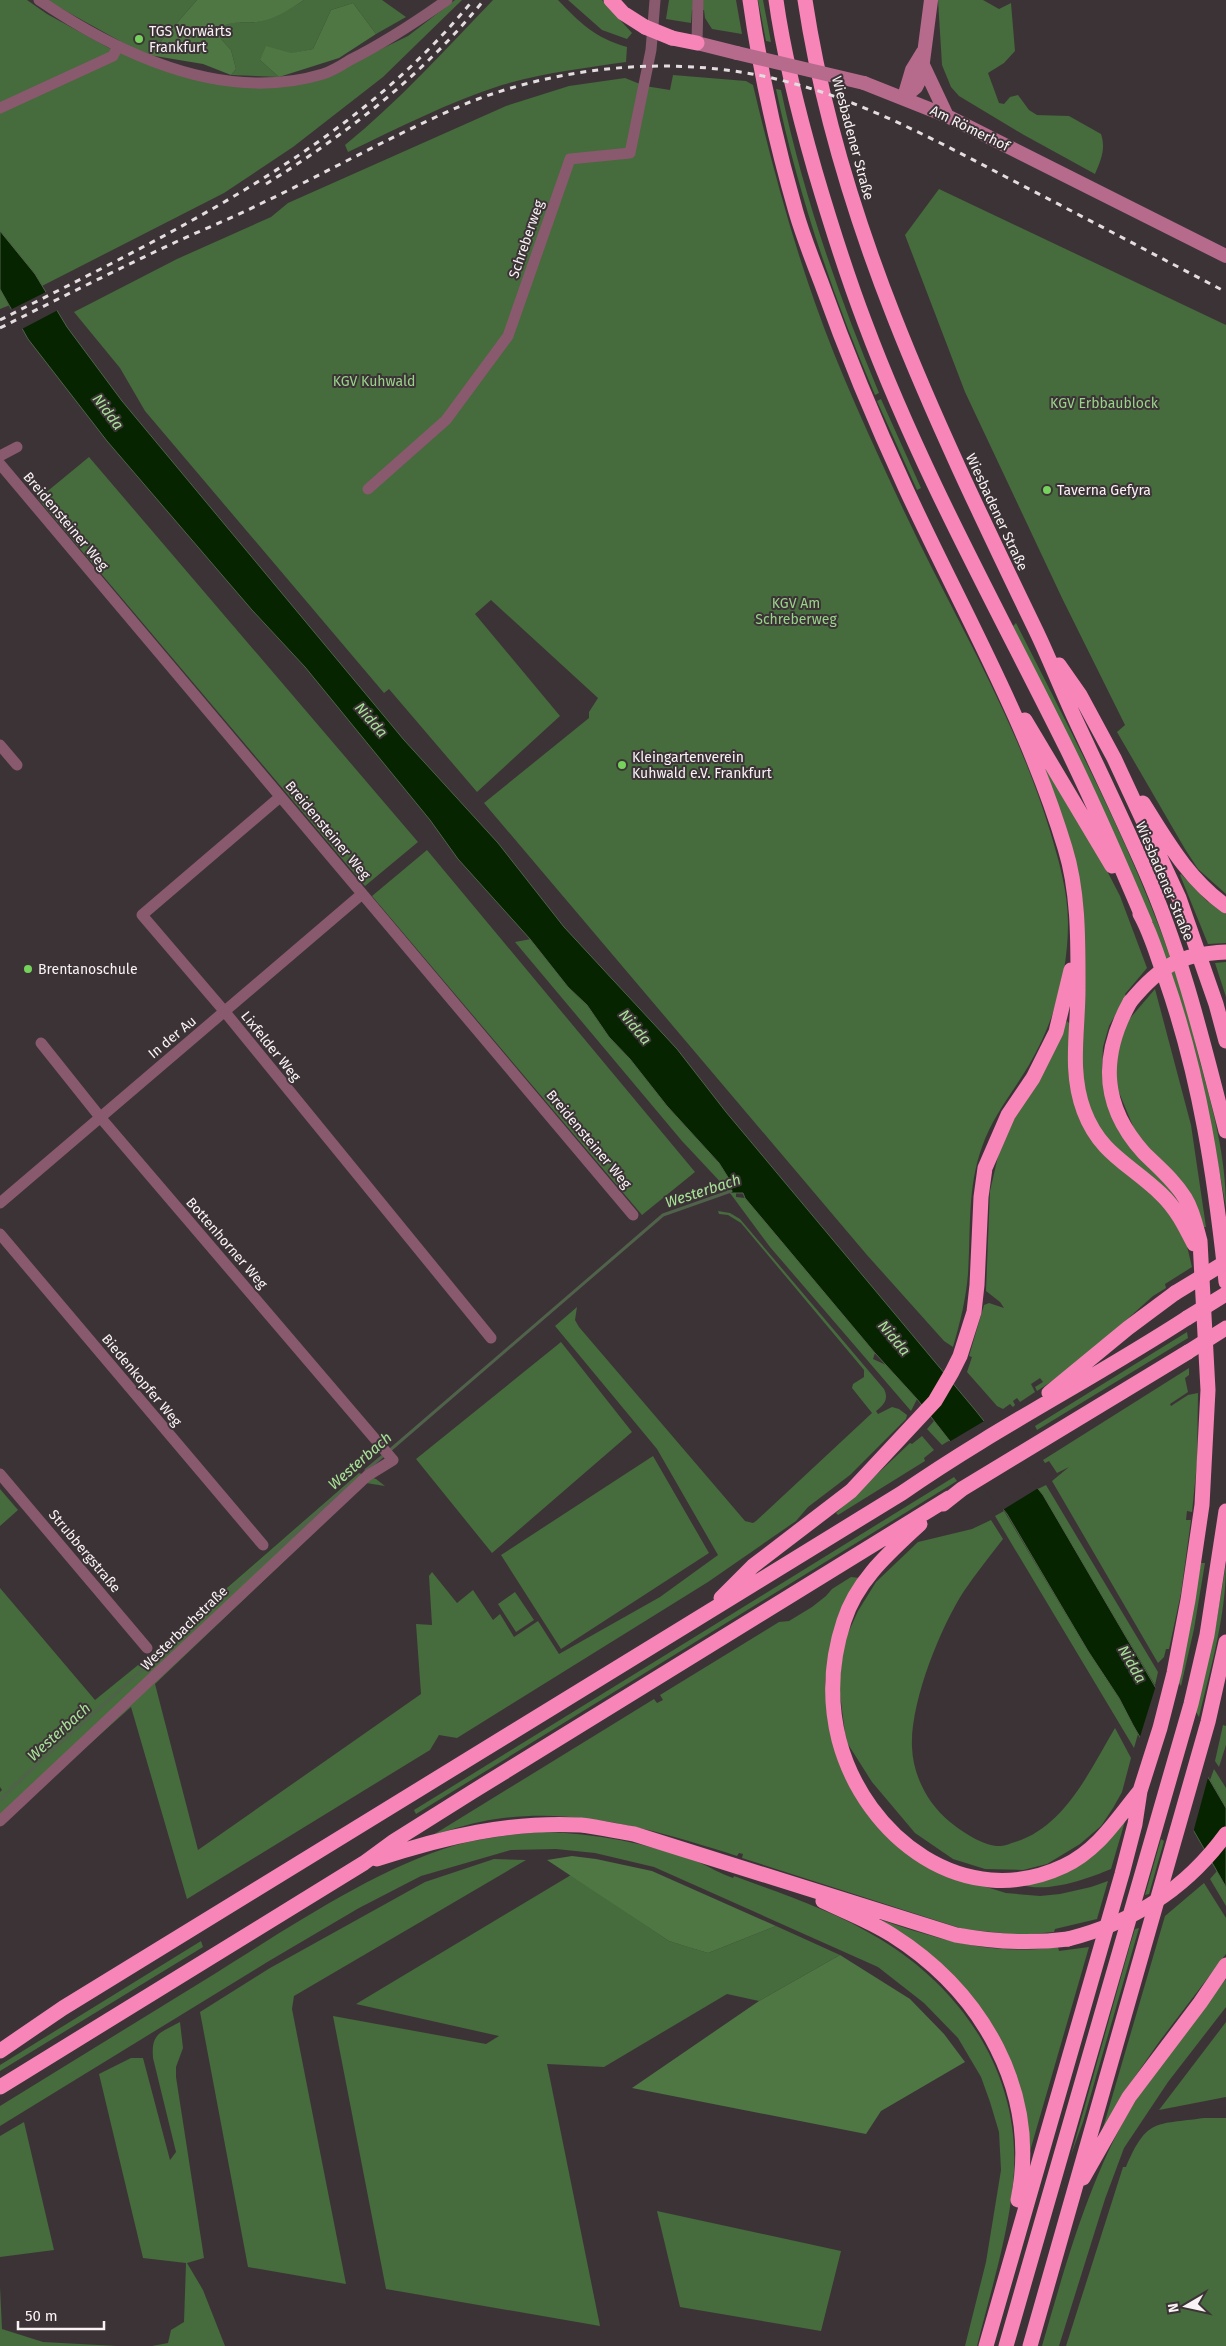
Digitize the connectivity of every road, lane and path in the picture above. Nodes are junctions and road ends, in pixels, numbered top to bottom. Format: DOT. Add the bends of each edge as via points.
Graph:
graph roads {
  1 [pos="39,0"];
  2 [pos="447,0"];
  3 [pos="611,0"];
  4 [pos="623,0"];
  5 [pos="655,0"];
  6 [pos="698,0"];
  7 [pos="776,0"];
  8 [pos="805,0"];
  9 [pos="931,0"];
  10 [pos="750,4"];
  11 [pos="645,27"];
  12 [pos="697,43"];
  13 [pos="118,46"];
  14 [pos="923,58"];
  15 [pos="904,97"];
  16 [pos="0,108"];
  17 [pos="948,116"];
  18 [pos="1226,256"];
  19 [pos="17,447"];
  20 [pos="0,456"];
  21 [pos="0,464"];
  22 [pos="368,489"];
  23 [pos="1040,640"];
  24 [pos="1000,681"];
  25 [pos="0,745"];
  26 [pos="1114,758"];
  27 [pos="17,765"];
  28 [pos="280,796"];
  29 [pos="362,894"];
  30 [pos="1226,906"];
  31 [pos="1145,923"];
  32 [pos="1076,941"];
  33 [pos="1226,952"];
  34 [pos="225,1012"];
  35 [pos="1199,1024"];
  36 [pos="1226,1041"];
  37 [pos="41,1043"];
  38 [pos="1226,1092"];
  39 [pos="100,1117"];
  40 [pos="1226,1131"];
  41 [pos="0,1203"];
  42 [pos="633,1215"];
  43 [pos="0,1234"];
  44 [pos="1226,1262"];
  45 [pos="1202,1280"];
  46 [pos="1226,1282"];
  47 [pos="1226,1294"];
  48 [pos="1226,1328"];
  49 [pos="491,1338"];
  50 [pos="1015,1422"];
  51 [pos="392,1458"];
  52 [pos="0,1474"];
  53 [pos="949,1498"];
  54 [pos="1226,1511"];
  55 [pos="263,1545"];
  56 [pos="707,1612"];
  57 [pos="1226,1642"];
  58 [pos="146,1648"];
  59 [pos="1140,1791"];
  60 [pos="0,1821"];
  61 [pos="1226,1834"];
  62 [pos="364,1863"];
  63 [pos="799,1886"];
  64 [pos="1226,1965"];
  65 [pos="0,2051"];
  66 [pos="0,2087"];
  67 [pos="1070,2201"];
  68 [pos="992,2324"];
  69 [pos="986,2346"];
  70 [pos="1006,2346"];
  71 [pos="1030,2346"];
  1 -- 13 [label="street"];
  2 -- 13 [label="street" via="374,48 324,74 285,80 251,82 188,74"];
  3 -- 11 [label="highway" via="630,19"];
  4 -- 11 [label="highway"];
  5 -- 22 [label="street, Schreberweg" via="651,50 630,153 570,159 508,336 446,420"];
  6 -- 12 [label="street"];
  7 -- 31 [label="highway" via="799,116 834,236 865,324 941,500 1067,750"];
  8 -- 23 [label="highway, Wiesbadener Straße" via="825,101 863,234 891,315"];
  9 -- 14 [label="main road"];
  10 -- 24 [label="highway" via="796,214 834,318 905,486"];
  11 -- 12 [label="highway, bridge" via="672,38"];
  12 -- 15 [label="main road, Am Römerhof, bridge" via="864,83"];
  13 -- 16 [label="street" via="113,56"];
  14 -- 15 [label="main road" via="912,70"];
  14 -- 17 [label="main road" via="931,85"];
  15 -- 17 [label="main road, Am Römerhof"];
  17 -- 18 [label="main road, Am Römerhof"];
  19 -- 20 [label="street"];
  21 -- 28 [label="street, Breidensteiner Weg"];
  23 -- 26 [label="highway" via="1080,695"];
  23 -- 35 [label="highway, Wiesbadener Straße" via="1146,871 1182,963"];
  24 -- 31 [label="highway"];
  24 -- 32 [label="highway" via="1042,780 1066,850 1072,876"];
  25 -- 27 [label="street"];
  26 -- 30 [label="highway" via="1182,865"];
  26 -- 36 [label="highway" via="1190,924"];
  28 -- 29 [label="street, Breidensteiner Weg"];
  28 -- 34 [label="street, Lixfelder Weg" via="142,915"];
  29 -- 34 [label="street, In der Au"];
  29 -- 42 [label="street, Breidensteiner Weg"];
  31 -- 46 [label="highway" via="1172,997 1194,1076 1209,1144"];
  32 -- 45 [label="highway" via="1075,1054 1077,1090 1084,1113 1108,1150 1160,1193 1173,1208 1194,1245"];
  32 -- 56 [label="highway" via="1056,1032 1033,1078 1008,1115 985,1168 974,1312 960,1356 935,1401 850,1490 753,1566"];
  33 -- 45 [label="highway, bridge" via="1182,959 1149,979 1117,1025 1109,1065 1115,1106 1128,1133 1187,1200 1200,1241"];
  34 -- 39 [label="street, In der Au"];
  34 -- 49 [label="street, Lixfelder Weg"];
  35 -- 38 [label="highway"];
  35 -- 40 [label="highway"];
  37 -- 39 [label="street, Bottenhorner Weg"];
  39 -- 41 [label="street, In der Au"];
  39 -- 51 [label="street, Bottenhorner Weg"];
  43 -- 55 [label="street, Biedenkopfer Weg"];
  44 -- 50 [label="highway, bridge" via="1175,1293 1128,1328"];
  45 -- 59 [label="highway" via="1208,1390 1202,1505 1174,1673"];
  47 -- 50 [label="highway, bridge"];
  48 -- 53 [label="highway, bridge"];
  50 -- 56 [label="highway"];
  51 -- 60 [label="street, Westerbachstraße" via="367,1476"];
  52 -- 58 [label="street, Strubbergstraße"];
  53 -- 59 [label="highway" via="882,1559 868,1576 852,1603 840,1634 832,1691 835,1718 855,1783 894,1834 934,1864 956,1873 1002,1881 1046,1874 1082,1855 1112,1828"];
  53 -- 62 [label="highway" via="464,1796"];
  54 -- 70 [label="highway" via="1207,1635 1191,1704"];
  56 -- 65 [label="highway" via="64,2008"];
  57 -- 67 [label="highway" via="1208,1722"];
  59 -- 68 [label="highway" via="1122,1874"];
  61 -- 63 [label="highway, bridge" via="1204,1862 1147,1909 1102,1929 1068,1939 1009,1943 956,1935"];
  62 -- 63 [label="highway" via="438,1841 499,1828 582,1826 634,1834"];
  62 -- 66 [label="highway"];
  63 -- 68 [label="highway" via="892,1935 949,1980 978,2014 1008,2070 1021,2130 1022,2167"];
  64 -- 67 [label="highway" via="1129,2097"];
  67 -- 71 [label="highway"];
  68 -- 69 [label="highway"];
}
